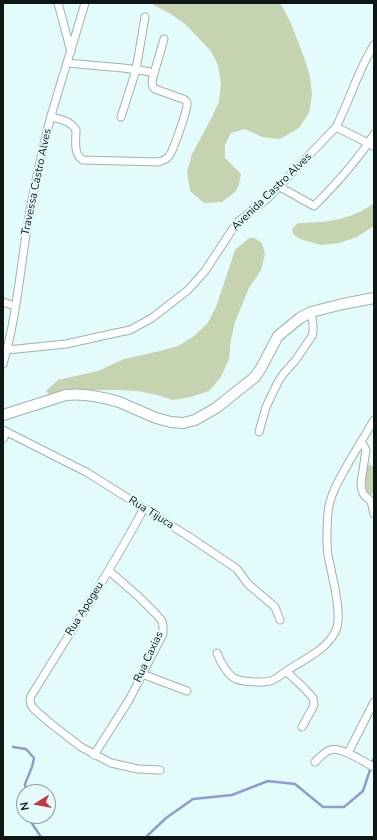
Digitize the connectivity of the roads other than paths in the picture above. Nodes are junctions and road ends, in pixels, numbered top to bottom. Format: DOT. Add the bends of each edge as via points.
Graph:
graph roads {
  1 [pos="58,3"];
  2 [pos="85,3"];
  3 [pos="145,17"];
  4 [pos="164,39"];
  5 [pos="374,45"];
  6 [pos="71,52"];
  7 [pos="67,64"];
  8 [pos="136,70"];
  9 [pos="154,73"];
  10 [pos="51,117"];
  11 [pos="121,118"];
  12 [pos="336,126"];
  13 [pos="374,134"];
  14 [pos="371,145"];
  15 [pos="280,187"];
  16 [pos="374,298"];
  17 [pos="3,302"];
  18 [pos="15,306"];
  19 [pos="311,312"];
  20 [pos="7,350"];
  21 [pos="3,364"];
  22 [pos="3,415"];
  23 [pos="374,420"];
  24 [pos="5,431"];
  25 [pos="260,432"];
  26 [pos="3,439"];
  27 [pos="361,442"];
  28 [pos="144,508"];
  29 [pos="374,514"];
  30 [pos="109,571"];
  31 [pos="280,620"];
  32 [pos="216,653"];
  33 [pos="286,671"];
  34 [pos="142,674"];
  35 [pos="187,691"];
  36 [pos="374,702"];
  37 [pos="302,727"];
  38 [pos="348,753"];
  39 [pos="94,755"];
  40 [pos="315,762"];
  41 [pos="372,766"];
  42 [pos="160,770"];
  1 -- 6 [label="street"];
  2 -- 6 [label="street, Travessa Castro Alves"];
  3 -- 8 [label="street"];
  4 -- 9 [label="street"];
  5 -- 12 [label="street, Avenida Castro Alves"];
  6 -- 7 [label="street, Travessa Castro Alves"];
  7 -- 8 [label="street"];
  7 -- 10 [label="street, Travessa Castro Alves"];
  8 -- 9 [label="street"];
  8 -- 11 [label="street"];
  9 -- 10 [label="street" via="152,83 155,89 186,100 187,103 171,153 166,159 158,162 83,160 77,152 75,127 69,122"];
  10 -- 18 [label="street, Travessa Castro Alves" via="30,210"];
  12 -- 14 [label="street"];
  12 -- 15 [label="street, Avenida Castro Alves"];
  13 -- 14 [label="street"];
  14 -- 15 [label="street" via="314,206"];
  15 -- 20 [label="street, Avenida Castro Alves" via="235,226 205,272 188,290 152,318 130,330 66,344"];
  16 -- 19 [label="street"];
  17 -- 18 [label="street"];
  18 -- 20 [label="street, Travessa Castro Alves"];
  19 -- 22 [label="street" via="278,336 255,377 216,408 195,420 171,422 119,402 74,394"];
  19 -- 25 [label="street" via="312,336 278,382 266,407"];
  20 -- 21 [label="street, Travessa Castro Alves"];
  23 -- 27 [label="street"];
  24 -- 26 [label="street"];
  24 -- 28 [label="street, Rua Tijuca" via="88,473"];
  27 -- 29 [label="street" via="366,450 361,488 371,501"];
  27 -- 33 [label="street" via="340,477 328,510 328,553 338,608 337,629 324,646"];
  28 -- 30 [label="street, Rua Apogeu"];
  28 -- 31 [label="street, Rua Tijuca" via="237,569 248,584 275,607"];
  30 -- 34 [label="street, Rua Caxias" via="162,621 163,634"];
  30 -- 39 [label="street, Rua Apogeu" via="30,700 34,709 50,723"];
  32 -- 33 [label="street" via="224,668 236,679 266,682"];
  33 -- 37 [label="street" via="313,698 314,705"];
  34 -- 35 [label="street"];
  34 -- 39 [label="street, Rua Caxias" via="129,700"];
  36 -- 38 [label="street"];
  38 -- 40 [label="street" via="332,749"];
  38 -- 41 [label="street"];
  39 -- 42 [label="street" via="123,766"];
}
